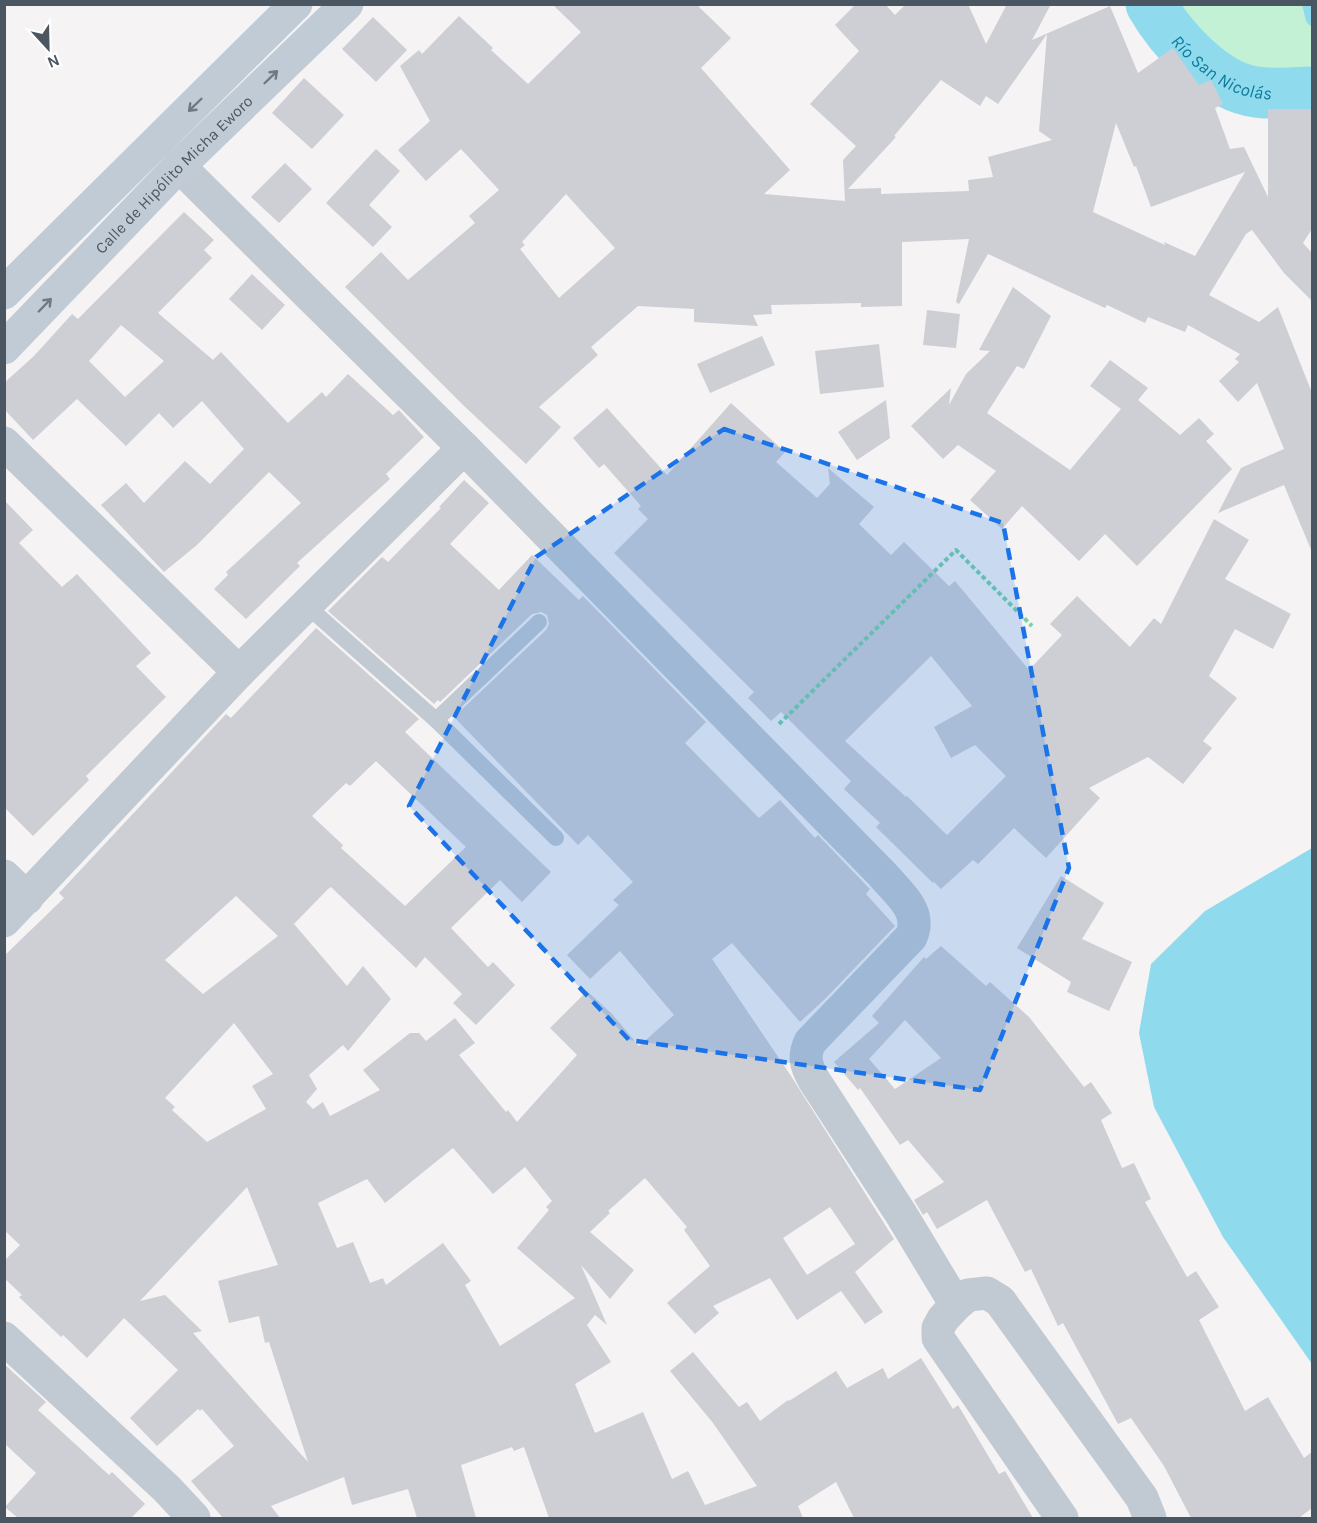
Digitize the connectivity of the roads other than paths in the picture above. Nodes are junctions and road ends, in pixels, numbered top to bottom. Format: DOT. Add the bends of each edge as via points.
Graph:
graph roads {
  1 [pos="296,4"];
  2 [pos="346,4"];
  3 [pos="179,166"];
  4 [pos="4,293"];
  5 [pos="4,348"];
  6 [pos="4,443"];
  7 [pos="464,448"];
  8 [pos="306,605"];
  9 [pos="539,622"];
  10 [pos="239,672"];
  11 [pos="436,720"];
  12 [pos="556,838"];
  13 [pos="16,887"];
  14 [pos="4,921"];
  15 [pos="956,1305"];
  16 [pos="4,1338"];
  17 [pos="194,1518"];
  18 [pos="1062,1518"];
  19 [pos="1150,1518"];
  1 -- 4 [label="main road, Calle de Hipólito Micha Eworo, one-way"];
  3 -- 2 [label="main road, Calle de Hipólito Micha Eworo, one-way"];
  5 -- 3 [label="main road, Calle de Hipólito Micha Eworo, one-way"];
  3 -- 7 [label="street"];
  6 -- 10 [label="street"];
  7 -- 8 [label="street"];
  7 -- 15 [label="street" via="911,908 916,926 911,937 810,1042 805,1060"];
  8 -- 10 [label="street"];
  8 -- 11 [label="lane"];
  9 -- 11 [label="lane"];
  10 -- 13 [label="street"];
  11 -- 12 [label="lane"];
  13 -- 14 [label="street"];
  15 -- 18 [label="street" via="943,1318 938,1338"];
  15 -- 19 [label="street" via="969,1295 987,1293 1000,1301 1142,1498"];
  16 -- 17 [label="street"];
}
